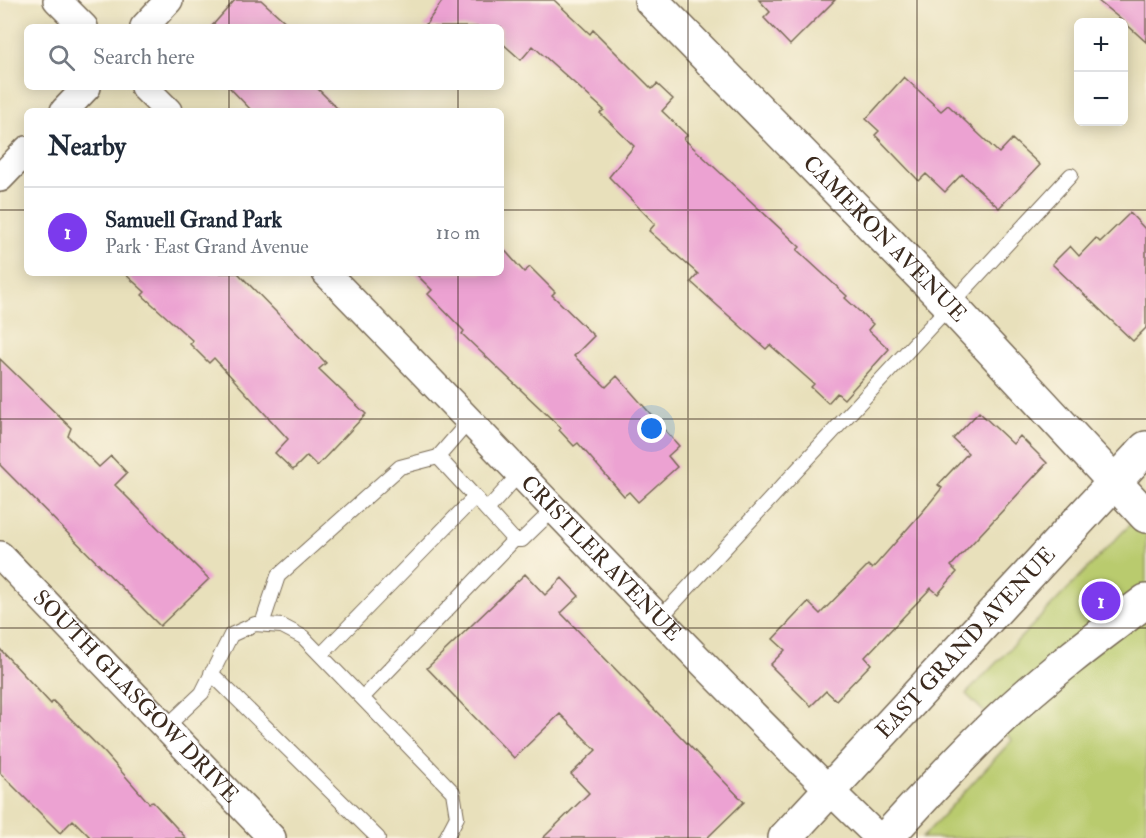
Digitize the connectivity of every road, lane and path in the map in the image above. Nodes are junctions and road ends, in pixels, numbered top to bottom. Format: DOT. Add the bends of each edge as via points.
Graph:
graph roads {
  1 [pos="57,0"];
  2 [pos="169,0"];
  3 [pos="651,0"];
  4 [pos="81,24"];
  5 [pos="147,24"];
  6 [pos="84,90"];
  7 [pos="147,90"];
  8 [pos="67,108"];
  9 [pos="165,108"];
  10 [pos="24,153"];
  11 [pos="1071,175"];
  12 [pos="0,178"];
  13 [pos="329,276"];
  14 [pos="949,304"];
  15 [pos="470,420"];
  16 [pos="1146,448"];
  17 [pos="438,457"];
  18 [pos="521,472"];
  19 [pos="1114,482"];
  20 [pos="475,497"];
  21 [pos="555,508"];
  22 [pos="487,510"];
  23 [pos="1146,516"];
  24 [pos="514,540"];
  25 [pos="0,555"];
  26 [pos="1146,601"];
  27 [pos="659,619"];
  28 [pos="262,624"];
  29 [pos="321,655"];
  30 [pos="211,673"];
  31 [pos="362,698"];
  32 [pos="164,729"];
  33 [pos="829,790"];
  34 [pos="272,838"];
  35 [pos="378,838"];
  36 [pos="446,838"];
  37 [pos="785,838"];
  38 [pos="879,838"];
  39 [pos="886,838"];
  1 -- 4 [label="street"];
  2 -- 5 [label="street"];
  3 -- 14 [label="main road, CAMERON AVENUE"];
  6 -- 8 [label="street"];
  7 -- 9 [label="street"];
  10 -- 12 [label="street"];
  11 -- 14 [label="lane"];
  13 -- 15 [label="street, CRISTLER AVENUE"];
  14 -- 19 [label="main road, CAMERON AVENUE"];
  14 -- 27 [label="lane"];
  15 -- 17 [label="lane"];
  15 -- 18 [label="street, CRISTLER AVENUE"];
  16 -- 19 [label="main road, EAST GRAND AVENUE"];
  17 -- 20 [label="lane"];
  17 -- 28 [label="lane" via="400,467 278,576"];
  18 -- 21 [label="street, CRISTLER AVENUE"];
  18 -- 22 [label="lane"];
  19 -- 23 [label="main road, CAMERON AVENUE"];
  19 -- 33 [label="main road, EAST GRAND AVENUE"];
  20 -- 22 [label="lane"];
  20 -- 29 [label="lane"];
  21 -- 24 [label="lane" via="522,540"];
  21 -- 27 [label="street, CRISTLER AVENUE"];
  22 -- 24 [label="lane"];
  24 -- 31 [label="lane"];
  25 -- 32 [label="street, SOUTH GLASGOW DRIVE"];
  26 -- 39 [label="main road" via="999,720"];
  27 -- 33 [label="street, CRISTLER AVENUE"];
  28 -- 29 [label="lane" via="282,626 303,637"];
  28 -- 30 [label="lane" via="231,635"];
  29 -- 31 [label="lane"];
  30 -- 32 [label="lane" via="202,693"];
  30 -- 35 [label="lane"];
  31 -- 36 [label="lane" via="453,792 457,817"];
  32 -- 34 [label="street, SOUTH GLASGOW DRIVE"];
  33 -- 37 [label="main road, EAST GRAND AVENUE"];
  33 -- 38 [label="street, CRISTLER AVENUE"];
}
